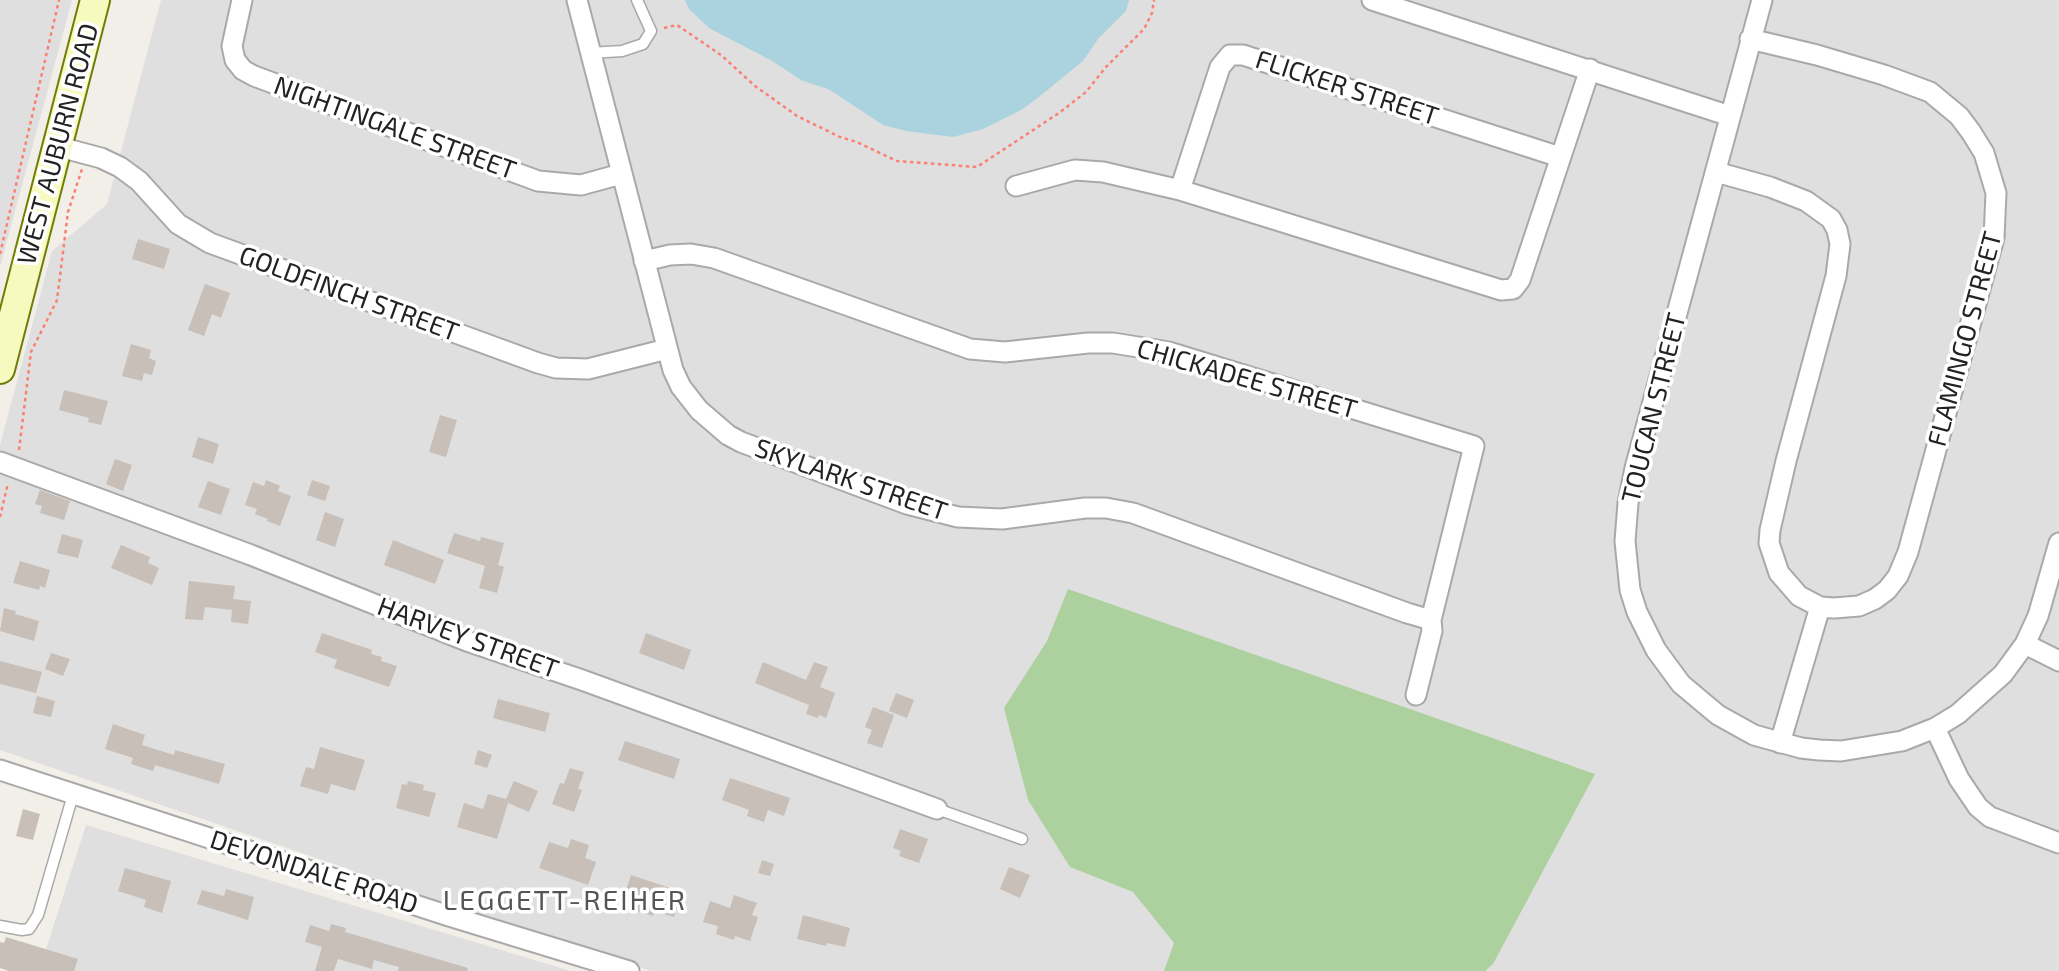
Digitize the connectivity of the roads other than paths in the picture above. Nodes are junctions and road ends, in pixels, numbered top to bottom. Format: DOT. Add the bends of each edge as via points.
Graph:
graph roads {
  1 [pos="95,0"];
  2 [pos="242,0"];
  3 [pos="577,0"];
  4 [pos="637,0"];
  5 [pos="1371,0"];
  6 [pos="1762,0"];
  7 [pos="1426,8"];
  8 [pos="1751,39"];
  9 [pos="590,53"];
  10 [pos="1590,69"];
  11 [pos="1730,116"];
  12 [pos="56,146"];
  13 [pos="1560,157"];
  14 [pos="1716,172"];
  15 [pos="621,174"];
  16 [pos="1016,186"];
  17 [pos="1180,190"];
  18 [pos="643,261"];
  19 [pos="4,334"];
  20 [pos="667,349"];
  21 [pos="0,369"];
  22 [pos="9,465"];
  23 [pos="2059,543"];
  24 [pos="1820,607"];
  25 [pos="1431,620"];
  26 [pos="2025,644"];
  27 [pos="2059,661"];
  28 [pos="1416,695"];
  29 [pos="1935,728"];
  30 [pos="1780,743"];
  31 [pos="0,770"];
  32 [pos="73,795"];
  33 [pos="937,809"];
  34 [pos="1022,839"];
  35 [pos="2059,843"];
  36 [pos="0,926"];
  37 [pos="629,971"];
  1 -- 12 [label="main road, WEST AUBURN ROAD"];
  2 -- 15 [label="street, NIGHTINGALE STREET" via="232,46 243,71 538,181 581,185"];
  3 -- 9 [label="street, SKYLARK STREET"];
  4 -- 9 [label="lane" via="651,32 643,44"];
  5 -- 7 [label="street"];
  6 -- 8 [label="street, TOUCAN STREET"];
  7 -- 10 [label="street"];
  8 -- 11 [label="street, TOUCAN STREET"];
  8 -- 24 [label="street, FLAMINGO STREET" via="1817,54 1930,92 1945,103 1984,153 1996,193 1994,238 1898,576 1887,590 1859,606"];
  9 -- 15 [label="street, SKYLARK STREET"];
  10 -- 11 [label="street"];
  10 -- 13 [label="street"];
  11 -- 14 [label="street, TOUCAN STREET"];
  12 -- 19 [label="main road, WEST AUBURN ROAD"];
  12 -- 20 [label="street, GOLDFINCH STREET" via="120,167 178,224 210,243 538,363 588,369"];
  13 -- 17 [label="street" via="1520,280 1513,289 1501,290"];
  13 -- 17 [label="street, FLICKER STREET" via="1244,55 1230,55 1220,68"];
  14 -- 24 [label="street" via="1806,201 1838,230 1836,276 1769,543 1787,583"];
  14 -- 30 [label="street, TOUCAN STREET" via="1635,468 1628,503 1627,568 1637,612 1681,684 1718,715"];
  15 -- 18 [label="street, SKYLARK STREET"];
  16 -- 17 [label="street" via="1086,170"];
  18 -- 20 [label="street, SKYLARK STREET"];
  18 -- 25 [label="street, CHICKADEE STREET" via="691,254 715,258 970,349 1005,352 1113,343 1169,352 1474,446"];
  19 -- 21 [label="main road, WEST AUBURN ROAD"];
  20 -- 25 [label="street, SKYLARK STREET" via="687,395 728,435 907,504 973,519 1085,508 1133,513"];
  22 -- 33 [label="street, HARVEY STREET" via="467,641"];
  23 -- 26 [label="street, TOUCAN STREET"];
  24 -- 30 [label="street"];
  25 -- 28 [label="street"];
  26 -- 27 [label="street"];
  26 -- 29 [label="street, TOUCAN STREET" via="1984,693"];
  29 -- 30 [label="street, TOUCAN STREET" via="1902,741 1841,751"];
  29 -- 35 [label="street" via="1978,807 1990,817"];
  31 -- 32 [label="street, DEVONDALE ROAD"];
  32 -- 36 [label="lane" via="38,915 29,929"];
  32 -- 37 [label="street, DEVONDALE ROAD"];
  33 -- 34 [label="lane"];
}
